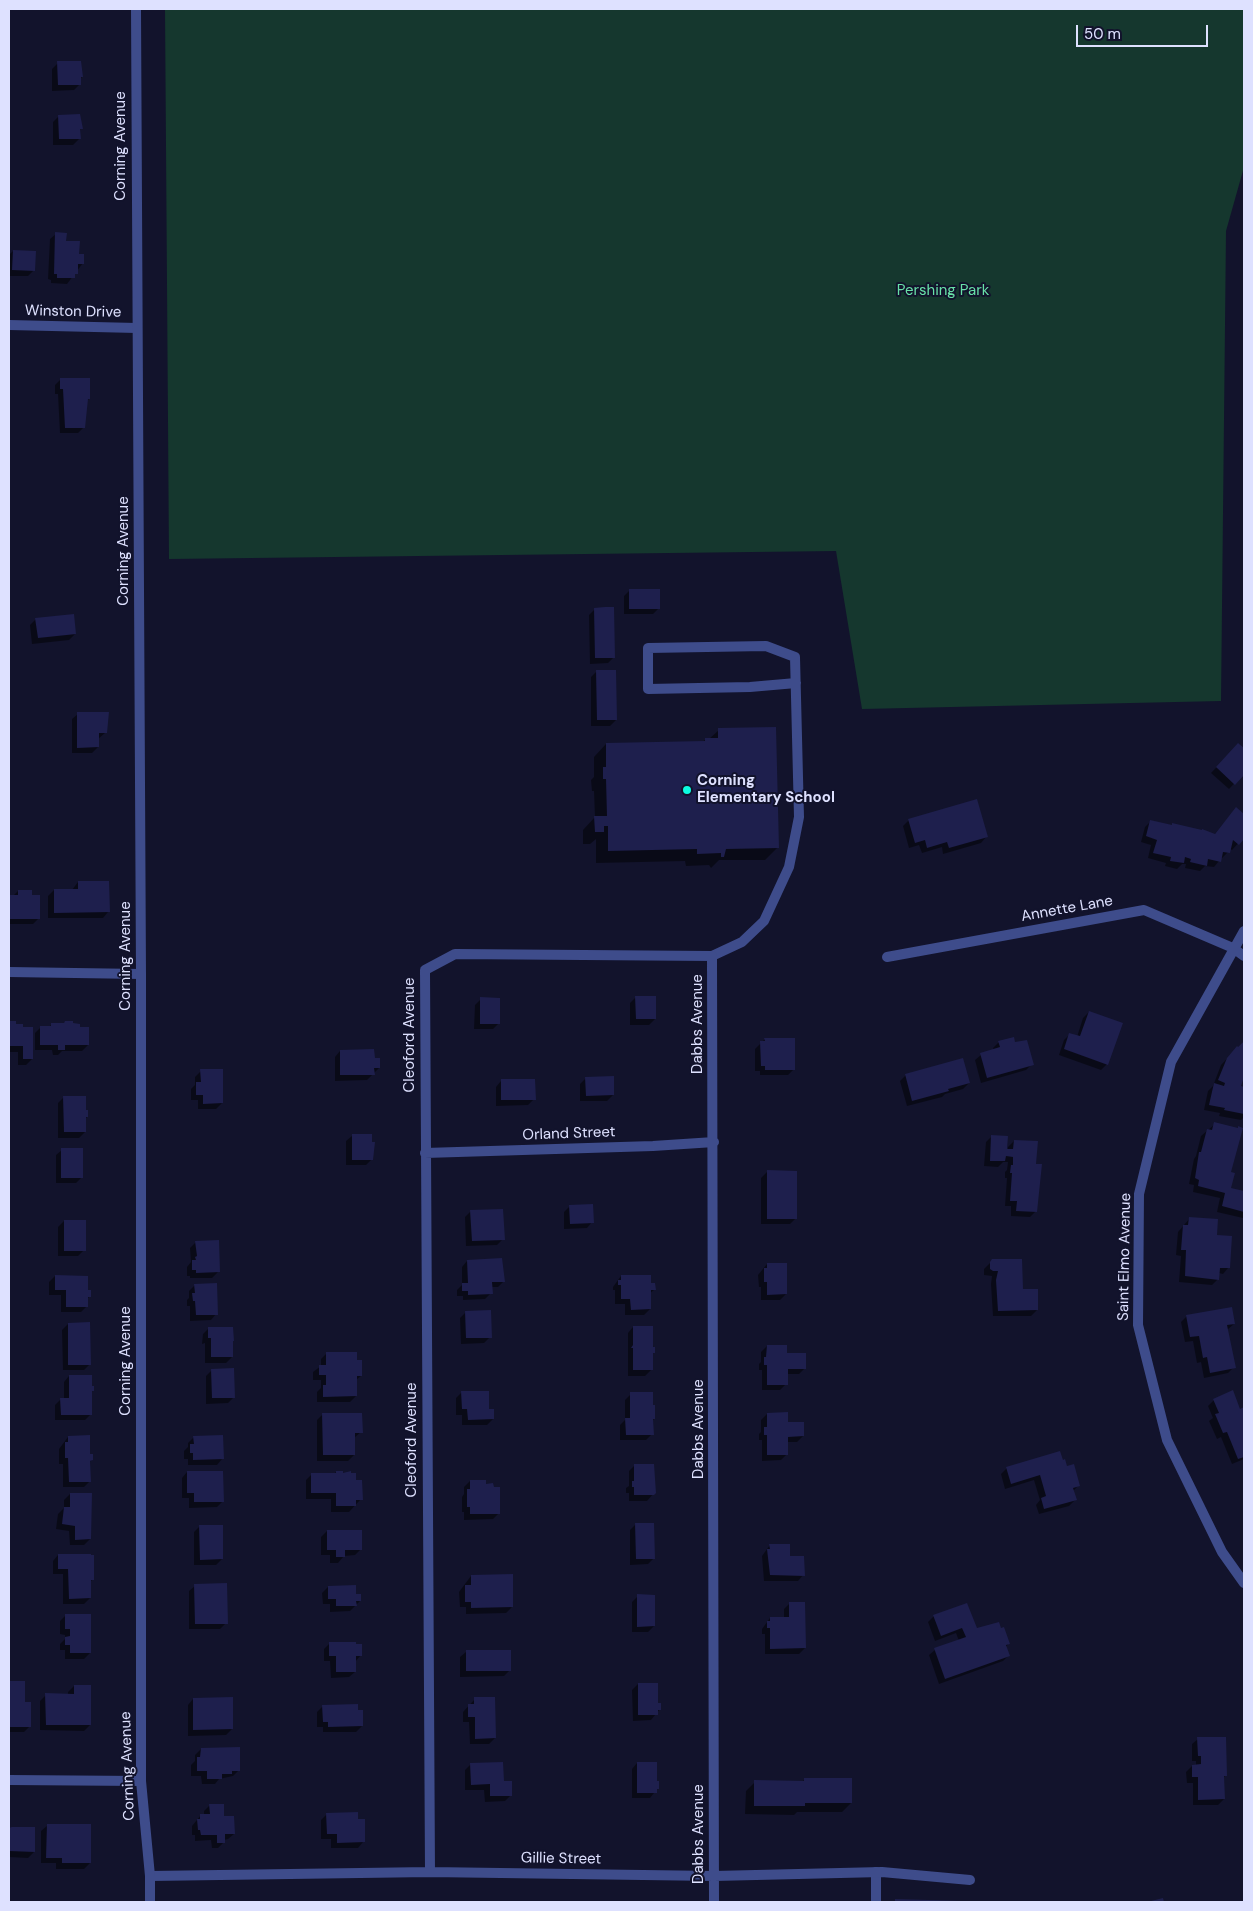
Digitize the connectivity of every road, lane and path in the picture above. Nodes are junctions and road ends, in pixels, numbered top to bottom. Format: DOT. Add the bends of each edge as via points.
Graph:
graph roads {
  1 [pos="136,9"];
  2 [pos="9,325"];
  3 [pos="137,328"];
  4 [pos="796,683"];
  5 [pos="1244,931"];
  6 [pos="1233,948"];
  7 [pos="712,956"];
  8 [pos="1244,956"];
  9 [pos="887,957"];
  10 [pos="9,972"];
  11 [pos="141,974"];
  12 [pos="714,1142"];
  13 [pos="425,1154"];
  14 [pos="1244,1583"];
  15 [pos="9,1780"];
  16 [pos="141,1781"];
  17 [pos="430,1872"];
  18 [pos="876,1872"];
  19 [pos="150,1876"];
  20 [pos="714,1876"];
  21 [pos="970,1880"];
  22 [pos="150,1902"];
  23 [pos="714,1902"];
  24 [pos="876,1902"];
  1 -- 3 [label="street, Corning Avenue"];
  2 -- 3 [label="street, Winston Drive"];
  3 -- 11 [label="street, Corning Avenue"];
  4 -- 4 [label="street, Cleoford Avenue" via="795,658 766,646 648,648 648,689 750,688"];
  4 -- 7 [label="street, Cleoford Avenue" via="799,817 789,868 764,920 742,942"];
  5 -- 6 [label="street, Saint Elmo Avenue"];
  6 -- 8 [label="street, Annette Lane"];
  6 -- 9 [label="street, Annette Lane" via="1144,910"];
  6 -- 14 [label="street, Saint Elmo Avenue" via="1171,1062 1139,1194 1138,1325 1167,1440 1222,1552"];
  7 -- 12 [label="street, Dabbs Avenue"];
  7 -- 13 [label="street, Cleoford Avenue" via="455,954 425,970"];
  10 -- 11 [label="street"];
  11 -- 16 [label="street, Corning Avenue"];
  12 -- 13 [label="street, Orland Street"];
  12 -- 20 [label="street, Dabbs Avenue"];
  13 -- 17 [label="street, Cleoford Avenue"];
  15 -- 16 [label="street"];
  16 -- 19 [label="street, Corning Avenue"];
  17 -- 19 [label="street, Gillie Street"];
  17 -- 20 [label="street, Gillie Street"];
  18 -- 20 [label="street, Gillie Street"];
  18 -- 21 [label="street, Gillie Street"];
  18 -- 24 [label="street"];
  19 -- 22 [label="street, Corning Avenue"];
  20 -- 23 [label="street, Dabbs Avenue"];
}
